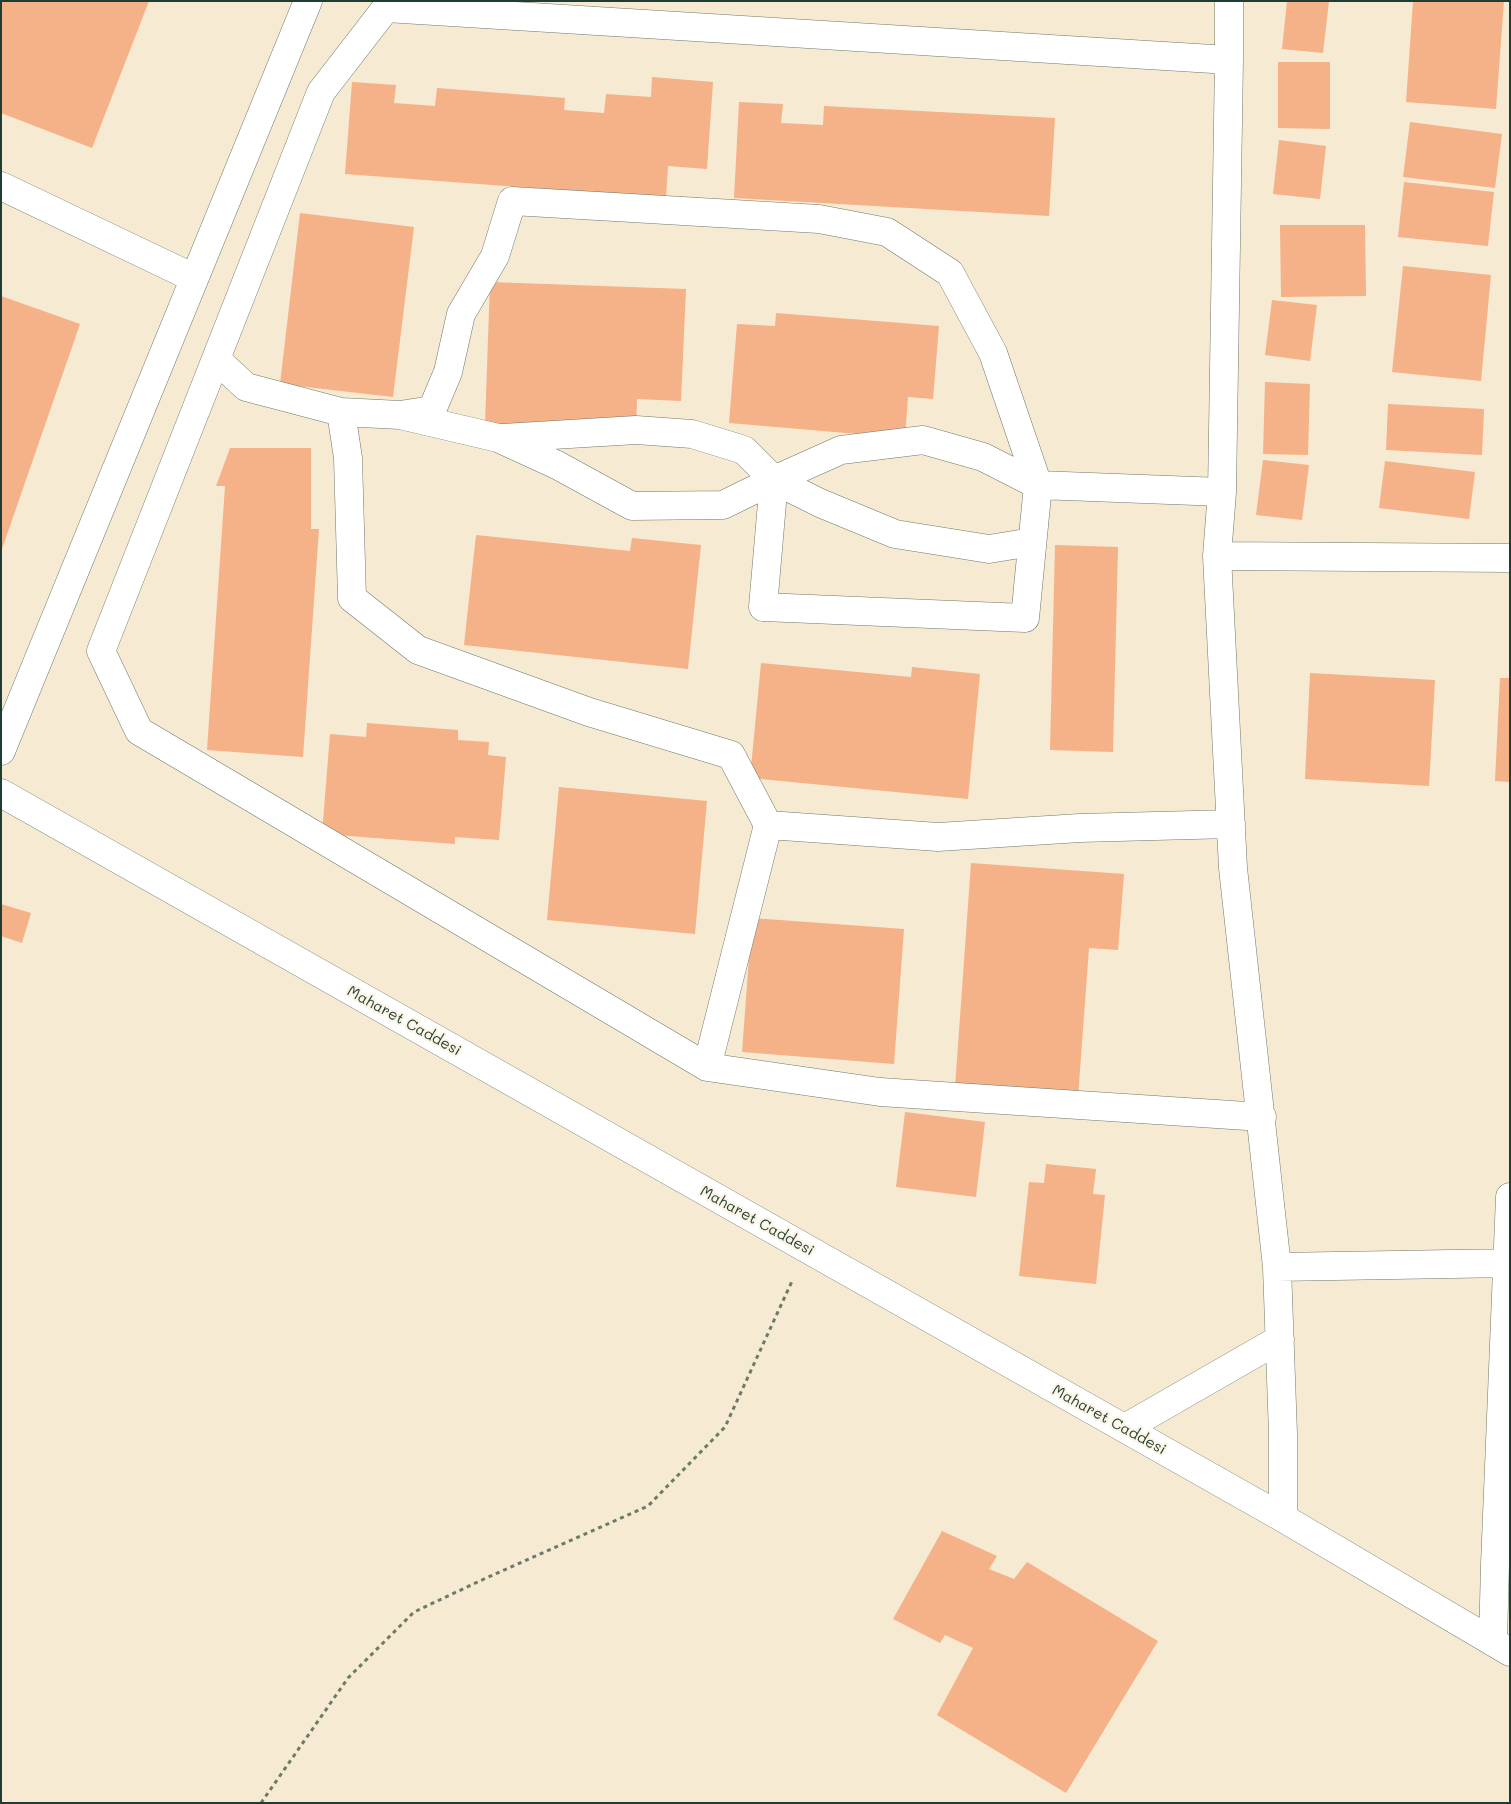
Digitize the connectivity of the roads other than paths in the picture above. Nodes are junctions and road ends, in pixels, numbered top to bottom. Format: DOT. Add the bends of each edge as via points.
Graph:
graph roads {
  1 [pos="308,1"];
  2 [pos="1229,1"];
  3 [pos="1229,60"];
  4 [pos="1,186"];
  5 [pos="194,278"];
  6 [pos="216,359"];
  7 [pos="341,412"];
  8 [pos="400,415"];
  9 [pos="498,438"];
  10 [pos="774,480"];
  11 [pos="1038,485"];
  12 [pos="1222,492"];
  13 [pos="1032,542"];
  14 [pos="1216,556"];
  15 [pos="1510,558"];
  16 [pos="1,751"];
  17 [pos="1,793"];
  18 [pos="1231,824"];
  19 [pos="768,825"];
  20 [pos="707,1067"];
  21 [pos="1262,1117"];
  22 [pos="1510,1197"];
  23 [pos="1508,1263"];
  24 [pos="1277,1267"];
  25 [pos="1280,1339"];
  26 [pos="1125,1428"];
  27 [pos="1283,1518"];
  28 [pos="1502,1647"];
  1 -- 5 [label="street"];
  2 -- 3 [label="street"];
  3 -- 6 [label="street" via="386,8 321,92"];
  3 -- 12 [label="street"];
  4 -- 5 [label="street"];
  5 -- 16 [label="street"];
  6 -- 7 [label="street" via="246,387"];
  6 -- 20 [label="street" via="101,651 139,731"];
  7 -- 8 [label="street"];
  7 -- 19 [label="street" via="348,458 352,598 418,650 590,712 731,755"];
  8 -- 9 [label="street"];
  8 -- 11 [label="street" via="432,410 448,372 461,314 496,256 512,201 819,219 887,232 950,272 993,353"];
  9 -- 10 [label="street" via="636,430 692,434 744,450"];
  9 -- 10 [label="street" via="557,465 632,506 723,505"];
  10 -- 11 [label="street" via="841,450 923,440 983,457"];
  10 -- 13 [label="street" via="895,534 990,549"];
  10 -- 13 [label="street" via="763,607 1025,618"];
  11 -- 12 [label="street"];
  11 -- 13 [label="street"];
  12 -- 14 [label="street"];
  14 -- 15 [label="street"];
  14 -- 18 [label="street"];
  17 -- 26 [label="street, Maharet Caddesi"];
  18 -- 19 [label="street" via="938,836"];
  18 -- 21 [label="street" via="1233,868"];
  19 -- 20 [label="street"];
  20 -- 21 [label="street" via="880,1092"];
  21 -- 24 [label="street"];
  22 -- 23 [label="street"];
  23 -- 24 [label="street"];
  23 -- 28 [label="street" via="1495,1564"];
  24 -- 25 [label="street"];
  25 -- 26 [label="street"];
  25 -- 27 [label="street"];
  26 -- 27 [label="street, Maharet Caddesi"];
  27 -- 28 [label="street, Maharet Caddesi"];
}
